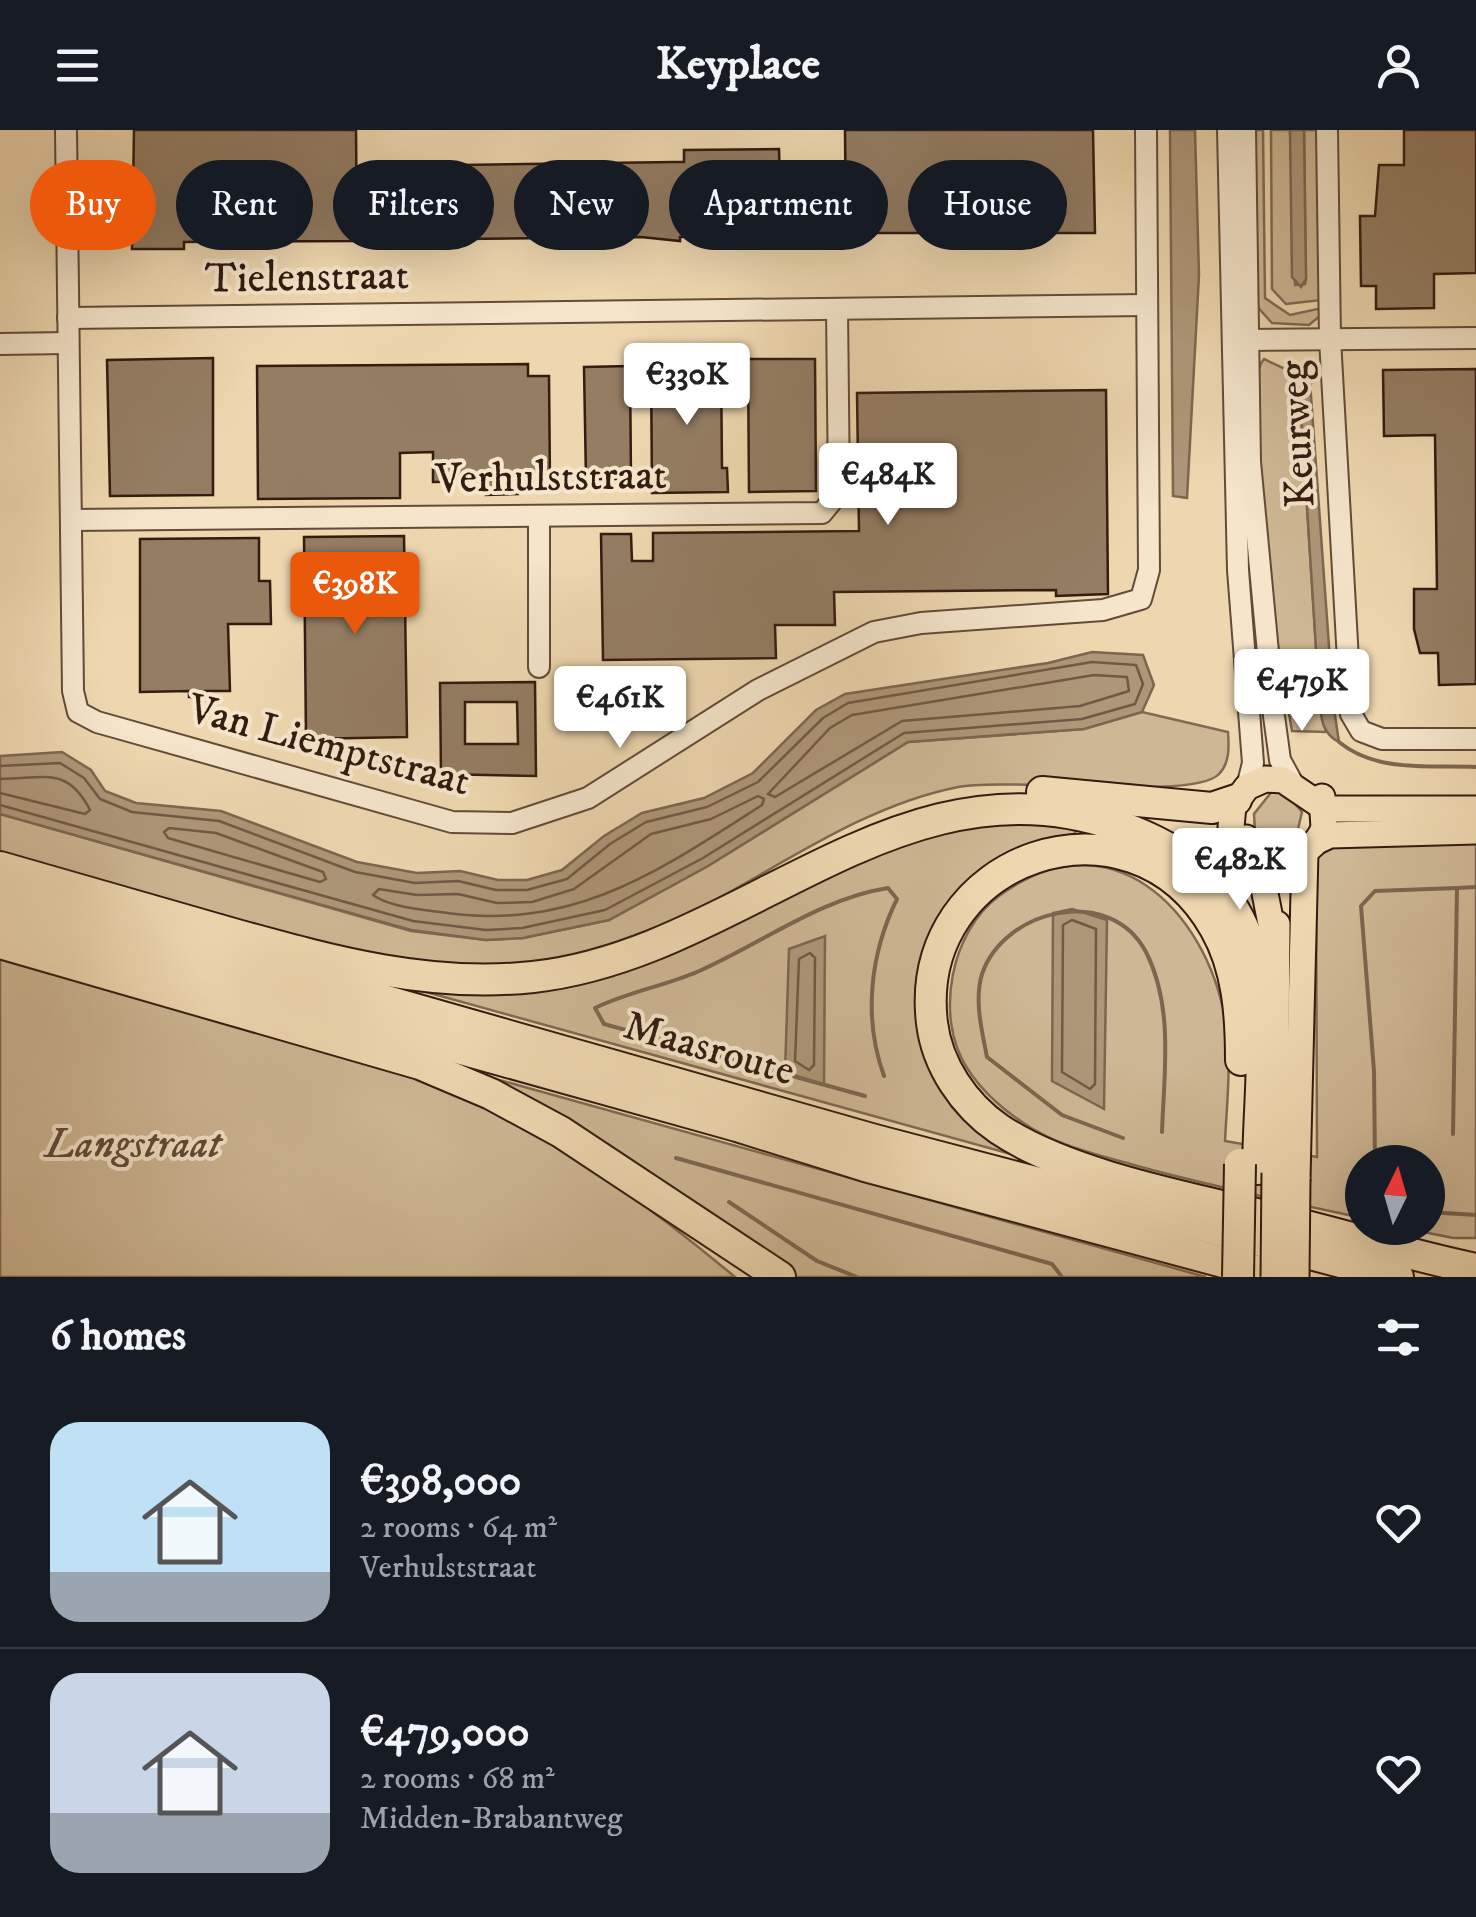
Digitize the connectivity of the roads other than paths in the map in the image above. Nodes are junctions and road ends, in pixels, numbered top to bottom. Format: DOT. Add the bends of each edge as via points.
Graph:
graph roads {
  1 [pos="66,130"];
  2 [pos="1146,130"];
  3 [pos="1228,130"];
  4 [pos="1245,130"];
  5 [pos="1327,130"];
  6 [pos="1147,305"];
  7 [pos="837,309"];
  8 [pos="68,318"];
  9 [pos="1476,338"];
  10 [pos="1240,340"];
  11 [pos="1330,340"];
  12 [pos="68,343"];
  13 [pos="0,344"];
  14 [pos="539,516"];
  15 [pos="70,520"];
  16 [pos="539,667"];
  17 [pos="1476,740"];
  18 [pos="1248,789"];
  19 [pos="1310,791"];
  20 [pos="1476,808"];
  21 [pos="1476,831"];
  22 [pos="1305,850"];
  23 [pos="1260,859"];
  24 [pos="0,867"];
  25 [pos="785,880"];
  26 [pos="0,890"];
  27 [pos="0,920"];
  28 [pos="1287,937"];
  29 [pos="0,942"];
  30 [pos="1268,1171"];
  31 [pos="669,1203"];
  32 [pos="1340,1234"];
  33 [pos="1476,1252"];
  34 [pos="1476,1269"];
  35 [pos="757,1277"];
  36 [pos="780,1277"];
  37 [pos="1238,1277"];
  38 [pos="1257,1277"];
  39 [pos="1277,1277"];
  40 [pos="1296,1277"];
  41 [pos="1398,1277"];
  1 -- 8 [label="street"];
  2 -- 6 [label="street"];
  3 -- 10 [label="street"];
  4 -- 10 [label="street"];
  5 -- 11 [label="street, Keurweg"];
  6 -- 7 [label="street, Tielenstraat"];
  6 -- 15 [label="street, Van Liemptstraat" via="1150,570 1141,599 1126,606 921,623 843,644 588,798 512,823 419,814 78,712 72,691"];
  7 -- 8 [label="street, Tielenstraat"];
  7 -- 14 [label="street, Verhulststraat" via="839,492 822,513"];
  8 -- 12 [label="street"];
  9 -- 11 [label="street"];
  10 -- 11 [label="street"];
  10 -- 18 [label="street" via="1238,570 1250,700"];
  10 -- 19 [label="street" via="1275,698"];
  11 -- 17 [label="street, Keurweg" via="1351,714 1361,731 1382,739"];
  12 -- 13 [label="street"];
  12 -- 15 [label="street"];
  14 -- 15 [label="street, Verhulststraat"];
  14 -- 16 [label="street"];
  18 -- 19 [label="main road"];
  18 -- 23 [label="main road" via="1230,815 1233,838"];
  18 -- 25 [label="highway" via="1212,808 1050,792 960,797 877,824"];
  19 -- 20 [label="main road"];
  19 -- 22 [label="main road"];
  21 -- 22 [label="main road" via="1330,835"];
  22 -- 23 [label="main road"];
  22 -- 28 [label="main road"];
  23 -- 28 [label="main road"];
  24 -- 25 [label="highway" via="356,968 464,979 556,974 620,959 698,928"];
  25 -- 30 [label="highway" via="895,830 990,810 1094,819 1191,860 1230,900 1255,957"];
  26 -- 41 [label="highway, Maasroute" via="875,1140"];
  27 -- 39 [label="highway, Maasroute"];
  28 -- 30 [label="main road"];
  29 -- 31 [label="highway" via="420,1064 562,1132"];
  30 -- 32 [label="highway" via="1242,1079 1236,984 1222,942 1185,888 1149,864 1092,849 1026,859 980,888 944,936 930,988 936,1044 951,1078 996,1127 1065,1161"];
  30 -- 37 [label="highway, bridge"];
  30 -- 38 [label="highway"];
  30 -- 39 [label="main road, bridge"];
  30 -- 40 [label="main road, bridge"];
  31 -- 35 [label="highway"];
  31 -- 36 [label="highway"];
  32 -- 33 [label="highway"];
  32 -- 34 [label="highway"];
}
